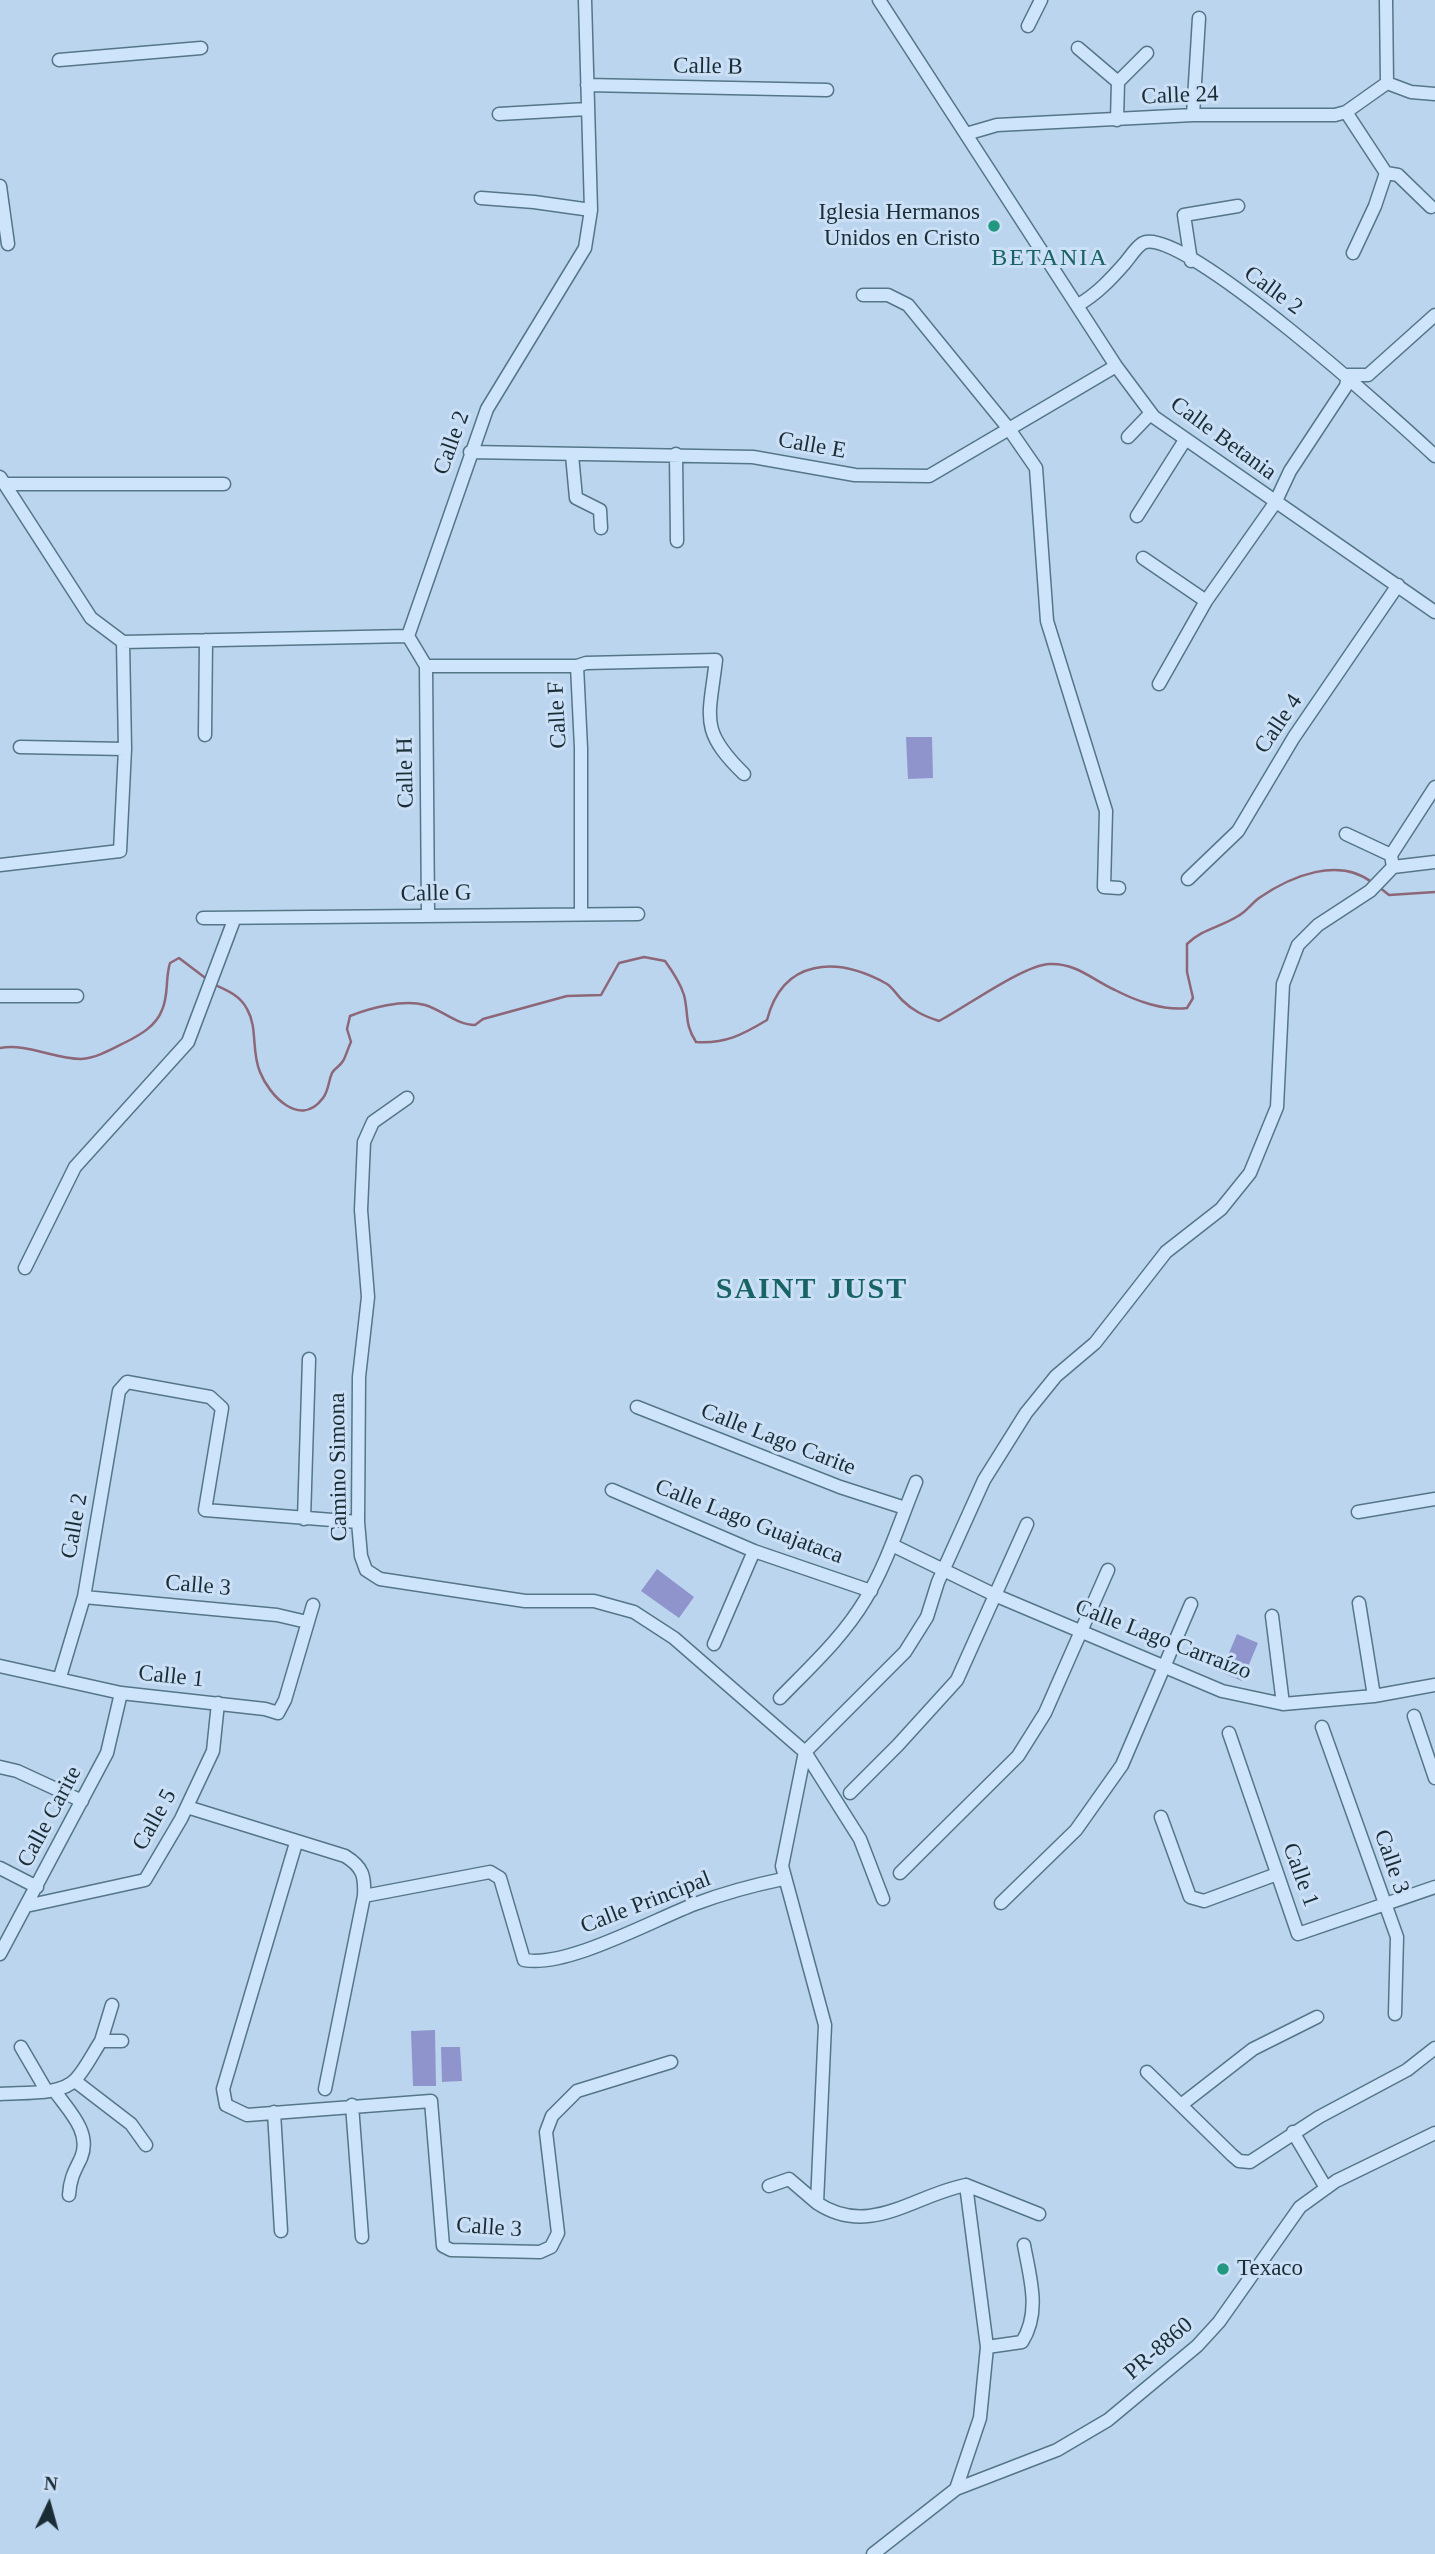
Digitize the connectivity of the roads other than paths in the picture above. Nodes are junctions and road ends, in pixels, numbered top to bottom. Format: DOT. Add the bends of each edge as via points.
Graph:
graph roads {
  1 [pos="585,0"];
  2 [pos="879,0"];
  3 [pos="1041,0"];
  4 [pos="1386,0"];
  5 [pos="1199,18"];
  6 [pos="1028,26"];
  7 [pos="201,48"];
  8 [pos="1078,48"];
  9 [pos="1147,52"];
  10 [pos="59,60"];
  11 [pos="1118,82"];
  12 [pos="1387,83"];
  13 [pos="587,85"];
  14 [pos="827,90"];
  15 [pos="1435,94"];
  16 [pos="587,109"];
  17 [pos="1346,112"];
  18 [pos="499,114"];
  19 [pos="1193,115"];
  20 [pos="1117,120"];
  21 [pos="966,134"];
  22 [pos="1386,173"];
  23 [pos="0,186"];
  24 [pos="481,198"];
  25 [pos="1238,206"];
  26 [pos="1431,208"];
  27 [pos="590,210"];
  28 [pos="8,244"];
  29 [pos="1353,253"];
  30 [pos="1191,261"];
  31 [pos="863,295"];
  32 [pos="1079,305"];
  33 [pos="1435,315"];
  34 [pos="1116,366"];
  35 [pos="1348,375"];
  36 [pos="1151,413"];
  37 [pos="1009,429"];
  38 [pos="1128,438"];
  39 [pos="1185,440"];
  40 [pos="470,452"];
  41 [pos="676,454"];
  42 [pos="572,455"];
  43 [pos="1435,456"];
  44 [pos="3,480"];
  45 [pos="224,484"];
  46 [pos="1275,503"];
  47 [pos="1137,516"];
  48 [pos="601,528"];
  49 [pos="677,541"];
  50 [pos="1143,558"];
  51 [pos="1398,585"];
  52 [pos="1206,601"];
  53 [pos="1435,611"];
  54 [pos="408,636"];
  55 [pos="206,640"];
  56 [pos="123,642"];
  57 [pos="426,666"];
  58 [pos="577,666"];
  59 [pos="1159,684"];
  60 [pos="205,735"];
  61 [pos="20,747"];
  62 [pos="125,749"];
  63 [pos="744,774"];
  64 [pos="1435,787"];
  65 [pos="1346,835"];
  66 [pos="1392,861"];
  67 [pos="1435,862"];
  68 [pos="0,865"];
  69 [pos="1188,879"];
  70 [pos="1119,888"];
  71 [pos="428,914"];
  72 [pos="581,914"];
  73 [pos="638,914"];
  74 [pos="203,918"];
  75 [pos="234,920"];
  76 [pos="0,996"];
  77 [pos="77,996"];
  78 [pos="407,1098"];
  79 [pos="26,1268"];
  80 [pos="309,1359"];
  81 [pos="637,1407"];
  82 [pos="916,1482"];
  83 [pos="611,1490"];
  84 [pos="1435,1499"];
  85 [pos="905,1508"];
  86 [pos="1357,1513"];
  87 [pos="304,1519"];
  88 [pos="358,1521"];
  89 [pos="1027,1524"];
  90 [pos="891,1545"];
  91 [pos="754,1550"];
  92 [pos="943,1570"];
  93 [pos="1108,1570"];
  94 [pos="871,1591"];
  95 [pos="997,1596"];
  96 [pos="84,1597"];
  97 [pos="1359,1603"];
  98 [pos="1191,1604"];
  99 [pos="313,1605"];
  100 [pos="1272,1616"];
  101 [pos="307,1622"];
  102 [pos="1081,1632"];
  103 [pos="714,1644"];
  104 [pos="0,1666"];
  105 [pos="1164,1667"];
  106 [pos="60,1677"];
  107 [pos="1435,1685"];
  108 [pos="121,1693"];
  109 [pos="1374,1696"];
  110 [pos="780,1698"];
  111 [pos="218,1703"];
  112 [pos="1283,1704"];
  113 [pos="1414,1716"];
  114 [pos="1322,1727"];
  115 [pos="1228,1733"];
  116 [pos="805,1752"];
  117 [pos="0,1767"];
  118 [pos="1435,1778"];
  119 [pos="849,1793"];
  120 [pos="82,1801"];
  121 [pos="187,1807"];
  122 [pos="1161,1817"];
  123 [pos="296,1843"];
  124 [pos="0,1868"];
  125 [pos="900,1873"];
  126 [pos="1277,1874"];
  127 [pos="783,1879"];
  128 [pos="1435,1886"];
  129 [pos="37,1887"];
  130 [pos="364,1896"];
  131 [pos="883,1899"];
  132 [pos="1001,1903"];
  133 [pos="1384,1905"];
  134 [pos="26,1906"];
  135 [pos="0,1954"];
  136 [pos="112,2006"];
  137 [pos="1395,2014"];
  138 [pos="1317,2017"];
  139 [pos="102,2041"];
  140 [pos="122,2041"];
  141 [pos="21,2047"];
  142 [pos="1435,2048"];
  143 [pos="671,2062"];
  144 [pos="1147,2072"];
  145 [pos="75,2081"];
  146 [pos="325,2089"];
  147 [pos="50,2090"];
  148 [pos="0,2094"];
  149 [pos="352,2105"];
  150 [pos="1181,2105"];
  151 [pos="274,2112"];
  152 [pos="1293,2132"];
  153 [pos="1435,2133"];
  154 [pos="146,2145"];
  155 [pos="966,2185"];
  156 [pos="769,2186"];
  157 [pos="1326,2188"];
  158 [pos="69,2195"];
  159 [pos="817,2203"];
  160 [pos="1039,2214"];
  161 [pos="281,2231"];
  162 [pos="362,2237"];
  163 [pos="1024,2245"];
  164 [pos="988,2347"];
  165 [pos="956,2489"];
  166 [pos="873,2554"];
  1 -- 13 [label="street, Calle 2"];
  2 -- 21 [label="street, Calle Betania"];
  3 -- 6 [label="street"];
  4 -- 12 [label="street"];
  5 -- 19 [label="street"];
  7 -- 10 [label="street"];
  8 -- 11 [label="street"];
  9 -- 11 [label="street"];
  11 -- 20 [label="street"];
  12 -- 15 [label="street"];
  12 -- 17 [label="street"];
  13 -- 14 [label="street, Calle B"];
  13 -- 16 [label="street, Calle 2"];
  16 -- 18 [label="street"];
  16 -- 27 [label="street, Calle 2"];
  17 -- 19 [label="street, Calle 24"];
  17 -- 22 [label="street"];
  19 -- 20 [label="street, Calle 24"];
  20 -- 21 [label="street, Calle 24" via="997,125"];
  21 -- 32 [label="street, Calle Betania"];
  22 -- 26 [label="street" via="1398,175"];
  22 -- 29 [label="street"];
  23 -- 28 [label="street"];
  24 -- 27 [label="street"];
  25 -- 30 [label="street" via="1184,215"];
  27 -- 40 [label="street, Calle 2" via="586,248 487,409"];
  30 -- 32 [label="street, Calle 2" via="1157,241 1143,243 1094,296"];
  30 -- 35 [label="street, Calle 2" via="1305,339"];
  31 -- 37 [label="street" via="888,295 908,305"];
  32 -- 34 [label="street, Calle Betania"];
  33 -- 35 [label="street" via="1368,375"];
  34 -- 36 [label="street, Calle Betania"];
  34 -- 37 [label="street, Calle E"];
  35 -- 43 [label="street, Calle 2"];
  35 -- 46 [label="street" via="1346,386 1290,471"];
  36 -- 38 [label="street"];
  36 -- 39 [label="street, Calle Betania"];
  37 -- 41 [label="street, Calle E" via="929,476 906,478 855,475 753,457"];
  37 -- 70 [label="street" via="1036,468 1046,621 1105,811 1104,887"];
  39 -- 46 [label="street, Calle Betania"];
  39 -- 47 [label="street"];
  40 -- 42 [label="street, Calle E"];
  40 -- 54 [label="street, Calle 2"];
  41 -- 42 [label="street, Calle E"];
  41 -- 49 [label="street"];
  42 -- 48 [label="street" via="576,498 600,510"];
  44 -- 45 [label="street"];
  44 -- 56 [label="street" via="90,618"];
  46 -- 51 [label="street, Calle Betania"];
  46 -- 52 [label="street"];
  50 -- 52 [label="street"];
  51 -- 53 [label="street, Calle Betania"];
  51 -- 69 [label="street, Calle 4" via="1294,737 1238,831"];
  52 -- 59 [label="street"];
  54 -- 55 [label="street"];
  54 -- 57 [label="street"];
  55 -- 56 [label="street"];
  55 -- 60 [label="street"];
  56 -- 62 [label="street"];
  57 -- 58 [label="street, Calle F"];
  57 -- 71 [label="street, Calle H"];
  58 -- 63 [label="street" via="716,660 710,713 714,741"];
  58 -- 72 [label="street, Calle F"];
  61 -- 62 [label="street"];
  62 -- 68 [label="street" via="120,851"];
  64 -- 66 [label="street"];
  65 -- 66 [label="street"];
  66 -- 67 [label="street"];
  66 -- 92 [label="street" via="1371,890 1318,925 1298,945 1283,984 1277,1107 1250,1173 1221,1209 1166,1252 1095,1343 1056,1376 1026,1413 984,1480"];
  71 -- 72 [label="street, Calle G"];
  71 -- 75 [label="street, Calle G"];
  72 -- 73 [label="street, Calle G"];
  74 -- 75 [label="street, Calle G"];
  75 -- 79 [label="street" via="188,1042 75,1167"];
  76 -- 77 [label="street"];
  78 -- 88 [label="street, Camino Simona" via="373,1122 364,1142 361,1210 368,1297 359,1377"];
  80 -- 87 [label="street"];
  81 -- 85 [label="street, Calle Lago Carite" via="839,1488"];
  82 -- 85 [label="street"];
  83 -- 91 [label="street, Calle Lago Guajataca"];
  84 -- 86 [label="street"];
  85 -- 90 [label="street"];
  87 -- 88 [label="street"];
  87 -- 96 [label="street, Calle 2" via="205,1510 222,1408 210,1397 127,1382 119,1391"];
  88 -- 116 [label="street, Camino Simona" via="366,1570 380,1579 525,1601 594,1601 634,1612 674,1638"];
  89 -- 95 [label="street"];
  90 -- 92 [label="street, Calle Lago Carraízo"];
  90 -- 94 [label="street"];
  91 -- 94 [label="street, Calle Lago Guajataca"];
  91 -- 103 [label="street"];
  92 -- 95 [label="street, Calle Lago Carraízo"];
  92 -- 116 [label="street" via="927,1617 905,1652"];
  93 -- 102 [label="street"];
  94 -- 110 [label="street" via="842,1634"];
  95 -- 102 [label="street, Calle Lago Carraízo"];
  95 -- 119 [label="street" via="957,1680"];
  96 -- 101 [label="street, Calle 3" via="277,1615"];
  96 -- 106 [label="street, Calle 2"];
  97 -- 109 [label="street"];
  98 -- 105 [label="street"];
  99 -- 101 [label="street"];
  100 -- 112 [label="street"];
  101 -- 111 [label="street, Calle 1" via="278,1713"];
  102 -- 105 [label="street, Calle Lago Carraízo"];
  102 -- 125 [label="street" via="1045,1713 1018,1756"];
  104 -- 106 [label="street, Calle 1"];
  105 -- 112 [label="street, Calle Lago Carraízo" via="1222,1691"];
  105 -- 132 [label="street" via="1115,1776 1076,1830"];
  106 -- 108 [label="street, Calle 1"];
  107 -- 109 [label="street, Calle Lago Carraízo"];
  108 -- 111 [label="street, Calle 1"];
  108 -- 120 [label="street, Calle Carite" via="107,1753"];
  109 -- 112 [label="street, Calle Lago Carraízo"];
  111 -- 121 [label="street, Calle 5" via="213,1751"];
  113 -- 118 [label="street"];
  114 -- 133 [label="street, Calle 3"];
  115 -- 126 [label="street, Calle 1"];
  116 -- 127 [label="street" via="783,1855"];
  116 -- 131 [label="street, Camino Simona" via="860,1839"];
  117 -- 120 [label="street"];
  120 -- 129 [label="street, Calle Carite"];
  121 -- 123 [label="street"];
  121 -- 134 [label="street, Calle 5" via="145,1880"];
  122 -- 126 [label="street" via="1190,1897 1204,1901"];
  123 -- 130 [label="street" via="358,1863 365,1875"];
  123 -- 151 [label="street, Calle 3" via="223,2089 226,2105 247,2115"];
  124 -- 129 [label="street"];
  126 -- 133 [label="street, Calle 1" via="1298,1934"];
  127 -- 130 [label="street, Calle Principal" via="699,1902 596,1946 537,1963 524,1960 500,1878 490,1872"];
  127 -- 159 [label="street" via="825,2025"];
  128 -- 133 [label="street, Calle 1"];
  129 -- 134 [label="street, Calle Carite"];
  130 -- 146 [label="street"];
  133 -- 137 [label="street, Calle 3" via="1397,1937"];
  134 -- 135 [label="street, Calle Carite"];
  136 -- 139 [label="street"];
  138 -- 150 [label="street" via="1253,2049"];
  139 -- 140 [label="street"];
  139 -- 145 [label="street"];
  141 -- 147 [label="street"];
  142 -- 152 [label="street" via="1407,2070"];
  143 -- 149 [label="street, Calle 3" via="577,2091 552,2116 545,2132 558,2233 551,2247 540,2252 443,2246 431,2101"];
  144 -- 150 [label="street"];
  145 -- 147 [label="street"];
  145 -- 154 [label="street" via="131,2124"];
  147 -- 148 [label="street"];
  147 -- 158 [label="street" via="84,2133 85,2146 70,2177"];
  149 -- 151 [label="street, Calle 3"];
  149 -- 162 [label="street"];
  150 -- 152 [label="street" via="1239,2161 1250,2162"];
  151 -- 161 [label="street"];
  152 -- 157 [label="street"];
  153 -- 157 [label="street, PR-8860 / PR-8860"];
  155 -- 159 [label="street" via="939,2190 900,2211 870,2215 852,2217"];
  155 -- 160 [label="street"];
  155 -- 164 [label="street"];
  156 -- 159 [label="street" via="789,2179"];
  157 -- 165 [label="street, PR-8860 / PR-8860" via="1300,2207 1197,2346 1108,2420 1057,2450"];
  163 -- 164 [label="street" via="1033,2325 1022,2342"];
  164 -- 165 [label="street" via="980,2418"];
  165 -- 166 [label="street, PR-8860 / PR-8860"];
}
